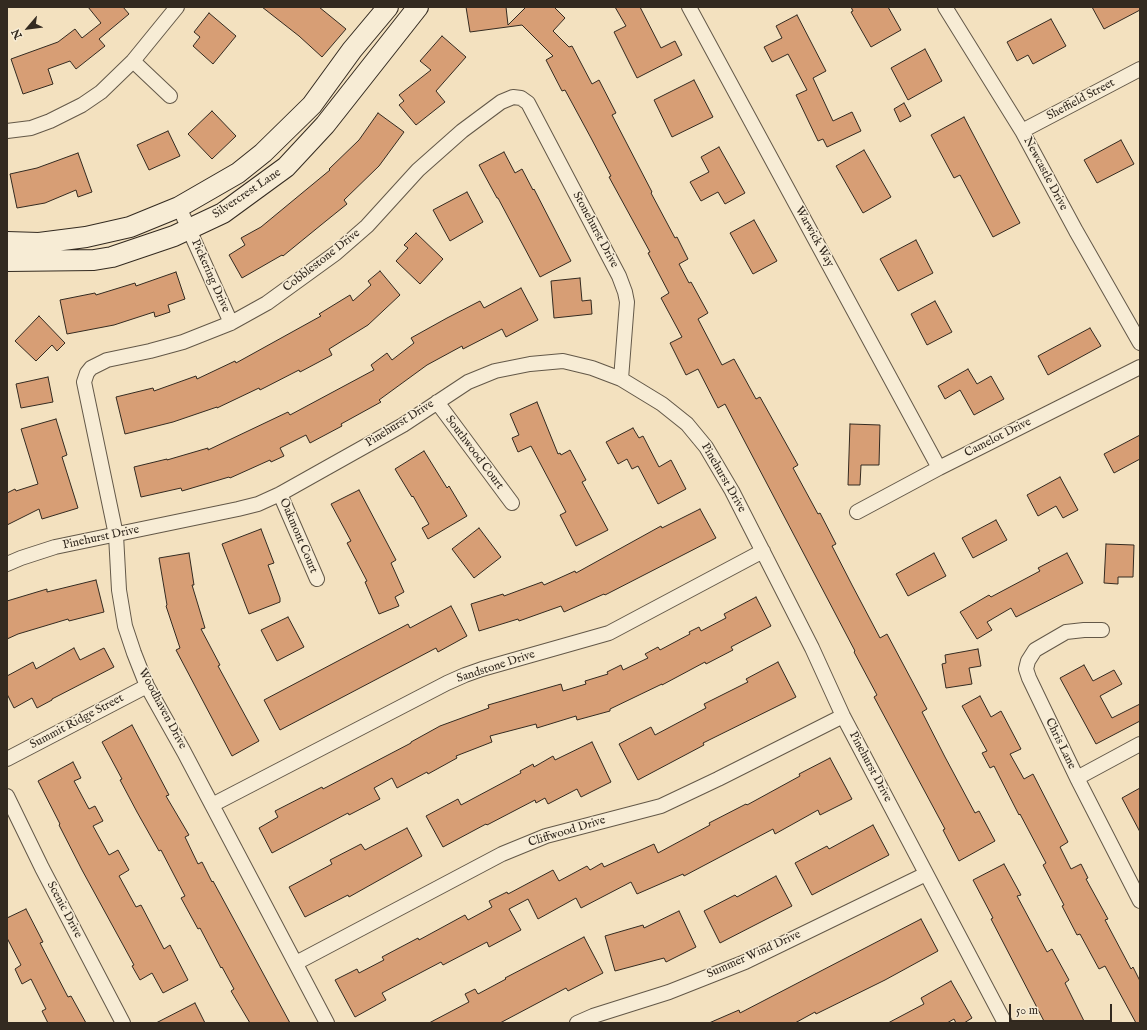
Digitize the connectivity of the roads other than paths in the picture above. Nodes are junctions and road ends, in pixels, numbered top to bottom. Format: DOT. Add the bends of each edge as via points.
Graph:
graph roads {
  1 [pos="177,7"];
  2 [pos="418,7"];
  3 [pos="689,7"];
  4 [pos="945,7"];
  5 [pos="384,8"];
  6 [pos="403,26"];
  7 [pos="133,61"];
  8 [pos="1140,69"];
  9 [pos="170,96"];
  10 [pos="517,97"];
  11 [pos="7,131"];
  12 [pos="1022,131"];
  13 [pos="179,207"];
  14 [pos="189,229"];
  15 [pos="7,242"];
  16 [pos="7,261"];
  17 [pos="231,323"];
  18 [pos="1140,343"];
  19 [pos="1140,367"];
  20 [pos="91,368"];
  21 [pos="621,379"];
  22 [pos="437,402"];
  23 [pos="939,468"];
  24 [pos="280,494"];
  25 [pos="512,503"];
  26 [pos="857,512"];
  27 [pos="116,535"];
  28 [pos="763,551"];
  29 [pos="7,564"];
  30 [pos="317,579"];
  31 [pos="1102,630"];
  32 [pos="147,686"];
  33 [pos="842,716"];
  34 [pos="1140,744"];
  35 [pos="7,759"];
  36 [pos="1077,778"];
  37 [pos="7,796"];
  38 [pos="212,805"];
  39 [pos="926,874"];
  40 [pos="1140,901"];
  41 [pos="296,962"];
  42 [pos="123,1023"];
  43 [pos="327,1023"];
  44 [pos="577,1023"];
  45 [pos="1005,1023"];
  1 -- 7 [label="street"];
  2 -- 6 [label="street, Silvercrest Lane"];
  3 -- 23 [label="street, Warwick Way"];
  4 -- 12 [label="street, Newcastle Drive"];
  5 -- 6 [label="street"];
  5 -- 13 [label="street, Silvercrest Lane" via="312,105 263,153 238,172"];
  6 -- 14 [label="street, Silvercrest Lane" via="325,124 286,167 223,213"];
  7 -- 9 [label="street"];
  7 -- 11 [label="street" via="101,92 82,105 37,126"];
  8 -- 12 [label="street, Sheffield Street"];
  10 -- 17 [label="street, Cobblestone Drive" via="501,102 462,131 418,170 367,226 336,253 267,303"];
  10 -- 21 [label="street, Stonehurst Drive" via="528,103 625,292 627,302"];
  12 -- 18 [label="street, Newcastle Drive"];
  13 -- 14 [label="street, Pickering Drive"];
  13 -- 15 [label="street, Silvercrest Lane" via="130,227 86,237 39,243"];
  14 -- 16 [label="street, Silvercrest Lane" via="112,257 94,260"];
  14 -- 17 [label="street, Pickering Drive"];
  17 -- 20 [label="street, Cobblestone Drive" via="183,342 107,360"];
  19 -- 23 [label="street, Camelot Drive"];
  20 -- 27 [label="street, Woodhaven Drive" via="84,382"];
  21 -- 22 [label="street, Pinehurst Drive" via="563,361 530,364 495,371 468,382"];
  21 -- 28 [label="street, Pinehurst Drive" via="662,404 687,424 706,447"];
  22 -- 24 [label="street, Pinehurst Drive" via="403,425"];
  22 -- 25 [label="street, Southwood Court"];
  23 -- 26 [label="street, Camelot Drive"];
  24 -- 27 [label="street, Pinehurst Drive" via="258,504 238,509"];
  24 -- 30 [label="street, Oakmont Court"];
  27 -- 29 [label="street, Pinehurst Drive" via="55,547"];
  27 -- 32 [label="street, Woodhaven Drive" via="119,590 125,626"];
  28 -- 33 [label="street, Pinehurst Drive" via="812,648"];
  28 -- 38 [label="street, Sandstone Drive" via="609,633 482,669 459,678"];
  31 -- 36 [label="street, Chris Lane" via="1066,632 1035,650 1026,669 1028,678"];
  32 -- 35 [label="street, Summit Ridge Street"];
  32 -- 38 [label="street, Woodhaven Drive"];
  33 -- 39 [label="street, Pinehurst Drive"];
  33 -- 41 [label="street, Cliffwood Drive" via="661,806 546,836 502,854"];
  34 -- 36 [label="street"];
  36 -- 40 [label="street, Chris Lane"];
  37 -- 42 [label="street, Scenic Drive"];
  38 -- 41 [label="street, Woodhaven Drive"];
  39 -- 44 [label="street, Summer Wind Drive" via="745,962 670,992"];
  39 -- 45 [label="street, Pinehurst Drive"];
  41 -- 43 [label="street, Woodhaven Drive"];
}
